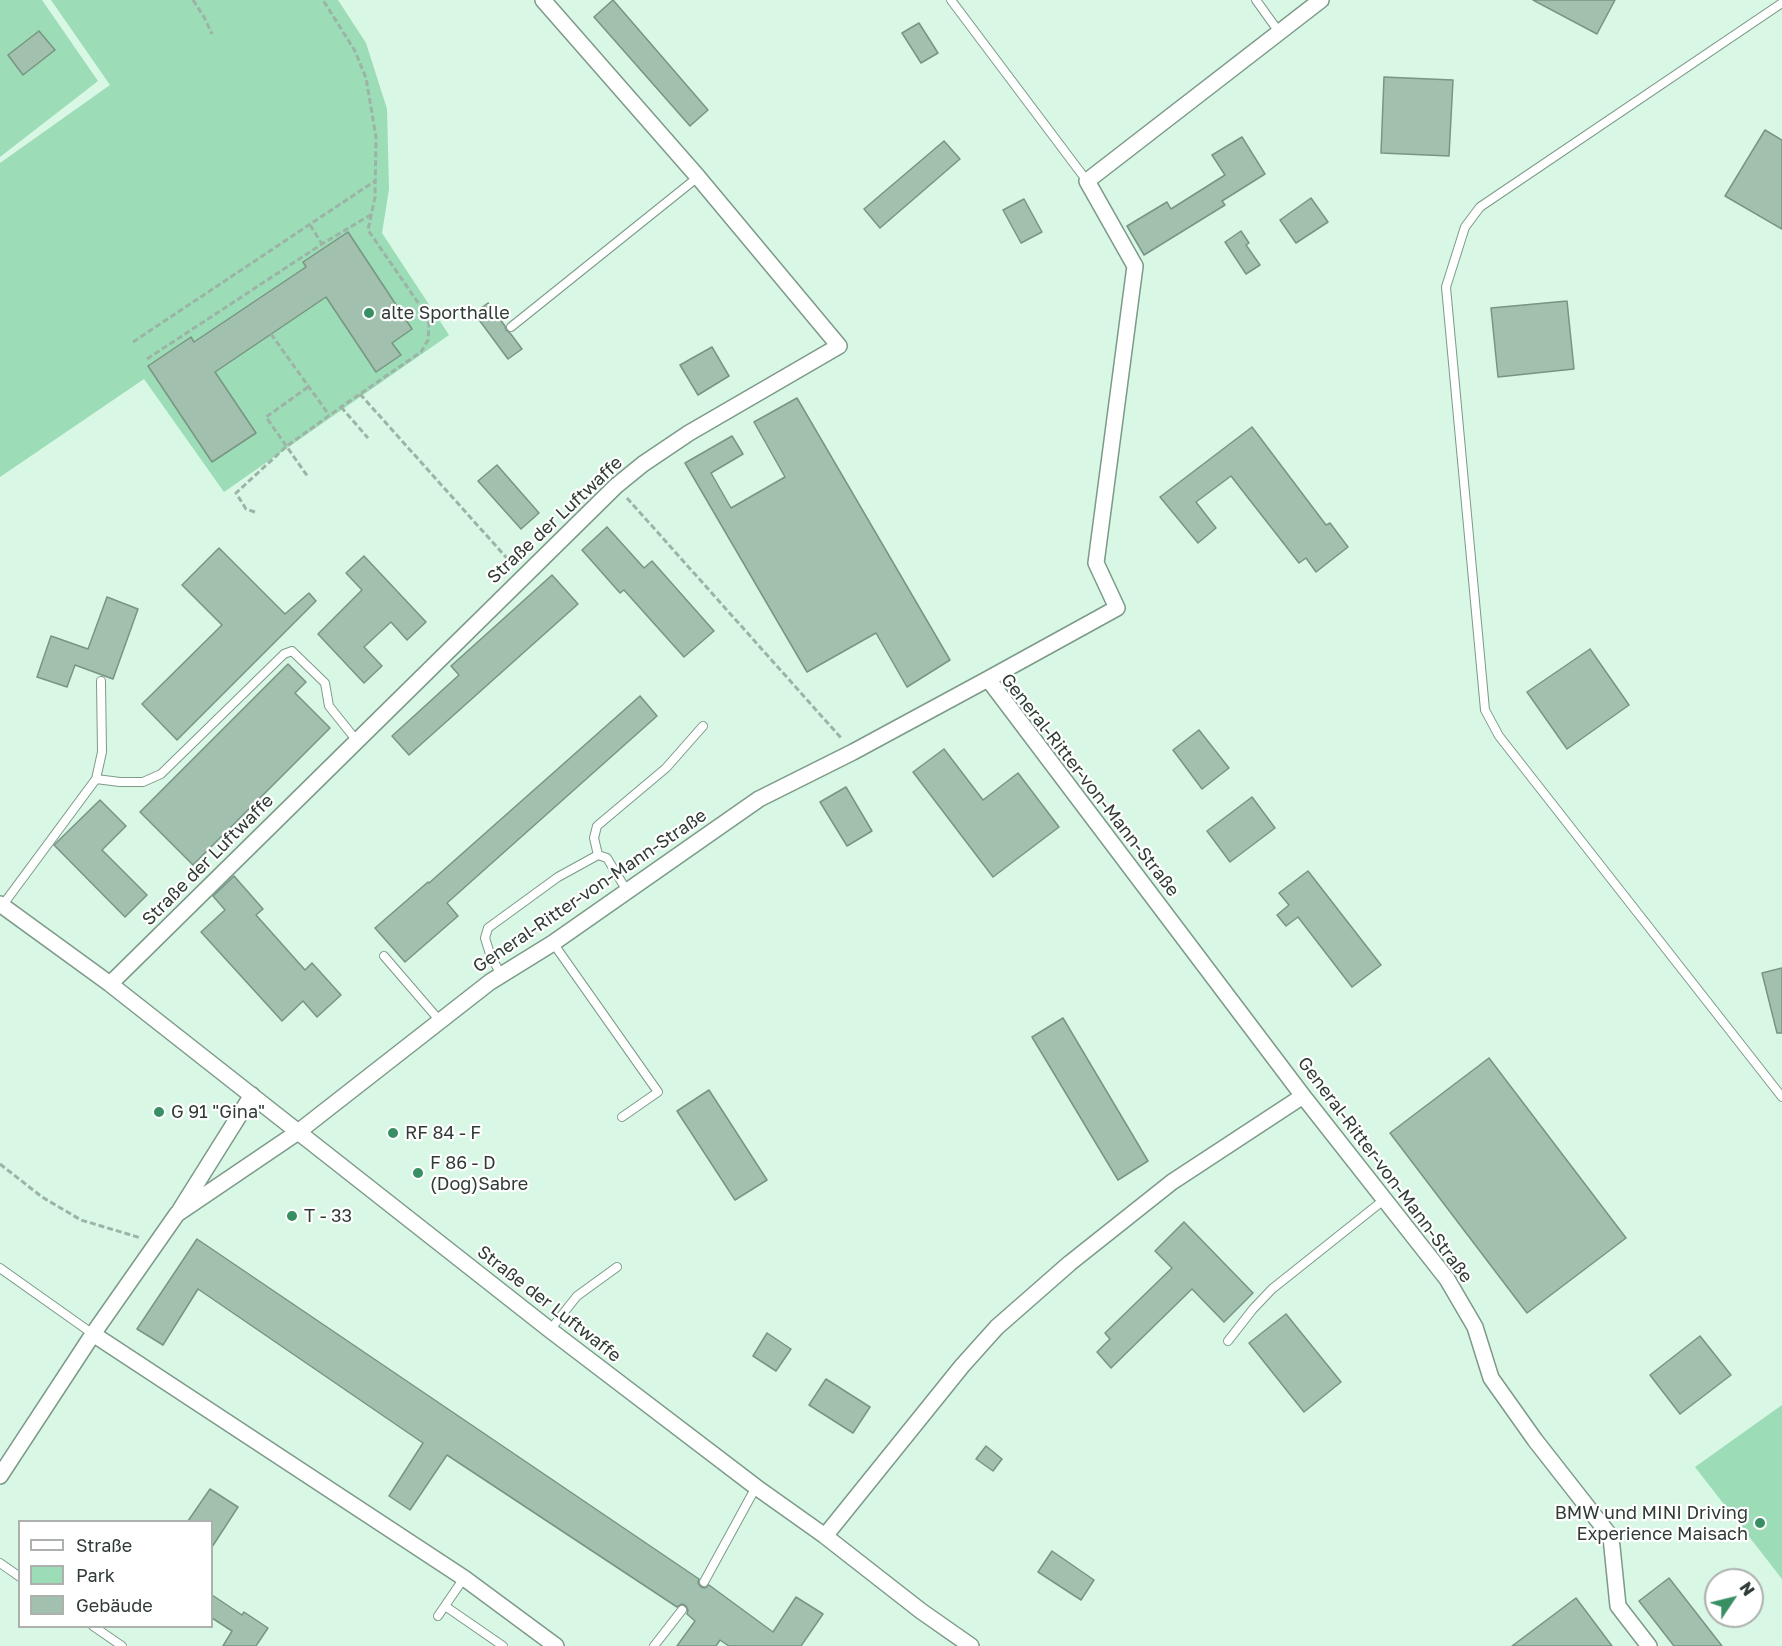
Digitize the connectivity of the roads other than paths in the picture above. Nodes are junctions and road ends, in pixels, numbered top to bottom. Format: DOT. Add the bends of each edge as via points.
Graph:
graph roads {
  1 [pos="543,0"];
  2 [pos="951,0"];
  3 [pos="1256,0"];
  4 [pos="1321,0"];
  5 [pos="1782,3"];
  6 [pos="1279,32"];
  7 [pos="698,177"];
  8 [pos="1087,181"];
  9 [pos="511,327"];
  10 [pos="988,680"];
  11 [pos="100,681"];
  12 [pos="703,726"];
  13 [pos="357,741"];
  14 [pos="96,779"];
  15 [pos="598,855"];
  16 [pos="627,891"];
  17 [pos="1,905"];
  18 [pos="553,943"];
  19 [pos="384,956"];
  20 [pos="501,975"];
  21 [pos="110,984"];
  22 [pos="440,1021"];
  23 [pos="252,1095"];
  24 [pos="1303,1096"];
  25 [pos="1782,1097"];
  26 [pos="622,1117"];
  27 [pos="298,1132"];
  28 [pos="1385,1199"];
  29 [pos="177,1214"];
  30 [pos="617,1267"];
  31 [pos="0,1268"];
  32 [pos="550,1330"];
  33 [pos="93,1334"];
  34 [pos="1228,1341"];
  35 [pos="0,1476"];
  36 [pos="756,1487"];
  37 [pos="825,1536"];
  38 [pos="0,1563"];
  39 [pos="18,1576"];
  40 [pos="464,1578"];
  41 [pos="704,1582"];
  42 [pos="445,1606"];
  43 [pos="682,1610"];
  44 [pos="438,1616"];
  45 [pos="96,1628"];
  46 [pos="122,1646"];
  47 [pos="503,1646"];
  48 [pos="556,1646"];
  49 [pos="654,1646"];
  50 [pos="971,1646"];
  51 [pos="1648,1646"];
  1 -- 7 [label="street, Straße der Luftwaffe"];
  2 -- 8 [label="lane"];
  3 -- 6 [label="lane"];
  4 -- 6 [label="street"];
  5 -- 25 [label="lane" via="1480,207 1465,227 1446,287 1485,710 1499,736"];
  6 -- 8 [label="street"];
  7 -- 9 [label="lane"];
  7 -- 13 [label="street, Straße der Luftwaffe" via="839,346 689,433 616,486"];
  8 -- 10 [label="street" via="1135,266 1096,563 1117,608"];
  10 -- 16 [label="street, General-Ritter-von-Mann-Straße" via="759,800"];
  10 -- 24 [label="street, General-Ritter-von-Mann-Straße"];
  11 -- 14 [label="lane" via="102,752"];
  12 -- 15 [label="lane" via="666,768 597,826 594,838"];
  13 -- 14 [label="lane" via="329,706 325,683 292,651 284,654 161,774 144,782"];
  13 -- 21 [label="street, Straße der Luftwaffe"];
  14 -- 17 [label="lane"];
  15 -- 16 [label="lane" via="607,858"];
  15 -- 20 [label="lane" via="558,877 488,928 485,938"];
  16 -- 18 [label="street, General-Ritter-von-Mann-Straße"];
  17 -- 21 [label="street, Straße der Luftwaffe"];
  18 -- 20 [label="street, General-Ritter-von-Mann-Straße"];
  18 -- 26 [label="lane" via="658,1092"];
  19 -- 22 [label="lane"];
  20 -- 22 [label="street, General-Ritter-von-Mann-Straße"];
  21 -- 23 [label="street, Straße der Luftwaffe"];
  22 -- 27 [label="street, General-Ritter-von-Mann-Straße"];
  23 -- 27 [label="street, Straße der Luftwaffe"];
  23 -- 29 [label="street"];
  24 -- 28 [label="street, General-Ritter-von-Mann-Straße"];
  24 -- 37 [label="street" via="1172,1182 997,1327"];
  27 -- 29 [label="street, General-Ritter-von-Mann-Straße"];
  27 -- 32 [label="street, Straße der Luftwaffe"];
  28 -- 34 [label="lane" via="1272,1289"];
  28 -- 51 [label="street, General-Ritter-von-Mann-Straße" via="1448,1279 1475,1327 1491,1378 1611,1537 1618,1606"];
  29 -- 33 [label="street, General-Ritter-von-Mann-Straße"];
  30 -- 32 [label="lane" via="577,1296"];
  31 -- 33 [label="lane"];
  32 -- 36 [label="street, Straße der Luftwaffe"];
  33 -- 35 [label="street, General-Ritter-von-Mann-Straße"];
  33 -- 40 [label="street"];
  36 -- 37 [label="street, Straße der Luftwaffe"];
  36 -- 41 [label="lane"];
  37 -- 50 [label="street, Straße der Luftwaffe"];
  38 -- 39 [label="lane"];
  40 -- 42 [label="lane"];
  40 -- 48 [label="street"];
  42 -- 44 [label="lane"];
  42 -- 47 [label="lane"];
  43 -- 49 [label="lane"];
  45 -- 46 [label="lane"];
}
